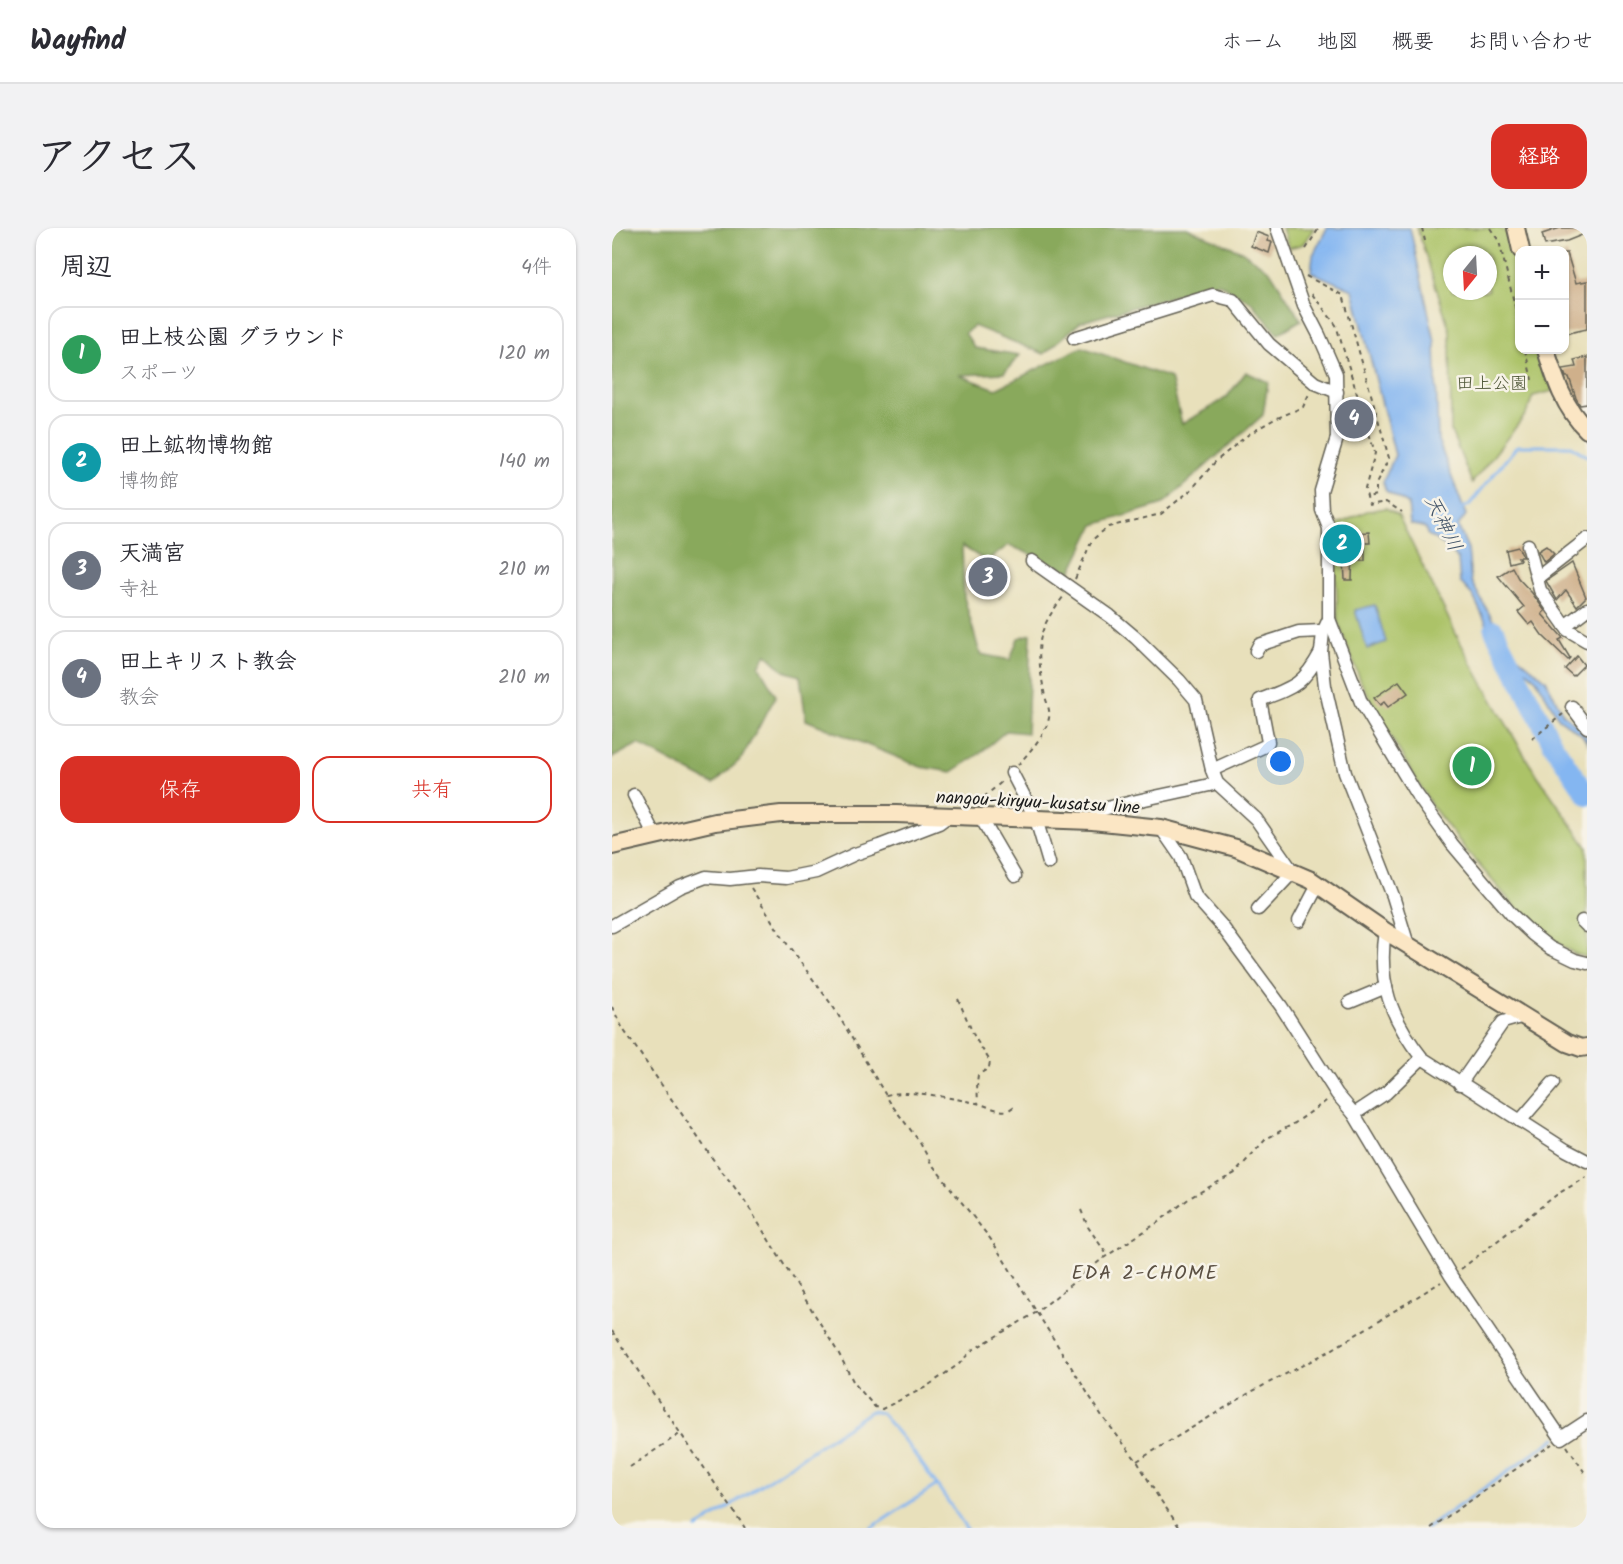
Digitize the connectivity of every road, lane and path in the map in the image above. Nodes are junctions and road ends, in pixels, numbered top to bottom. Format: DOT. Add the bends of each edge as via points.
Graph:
graph roads {
  1 [pos="1277,228"];
  2 [pos="1318,228"];
  3 [pos="1422,228"];
  4 [pos="1490,228"];
  5 [pos="1516,228"];
  6 [pos="1425,241"];
  7 [pos="1520,246"];
  8 [pos="1306,249"];
  9 [pos="1300,274"];
  10 [pos="1310,292"];
  11 [pos="1515,307"];
  12 [pos="1074,338"];
  13 [pos="1526,354"];
  14 [pos="1547,354"];
  15 [pos="1532,380"];
  16 [pos="1315,383"];
  17 [pos="1337,392"];
  18 [pos="1587,430"];
  19 [pos="1367,497"];
  20 [pos="1402,512"];
  21 [pos="1587,539"];
  22 [pos="1528,546"];
  23 [pos="1032,561"];
  24 [pos="1537,578"];
  25 [pos="1070,589"];
  26 [pos="1587,609"];
  27 [pos="1329,619"];
  28 [pos="1565,626"];
  29 [pos="1323,631"];
  30 [pos="1587,641"];
  31 [pos="1256,651"];
  32 [pos="1321,652"];
  33 [pos="1572,707"];
  34 [pos="1587,727"];
  35 [pos="1532,739"];
  36 [pos="1212,770"];
  37 [pos="1012,773"];
  38 [pos="1217,783"];
  39 [pos="634,795"];
  40 [pos="954,817"];
  41 [pos="981,818"];
  42 [pos="1036,819"];
  43 [pos="1095,821"];
  44 [pos="1161,828"];
  45 [pos="655,836"];
  46 [pos="612,846"];
  47 [pos="1049,863"];
  48 [pos="1293,872"];
  49 [pos="1015,876"];
  50 [pos="743,877"];
  51 [pos="1318,885"];
  52 [pos="1258,909"];
  53 [pos="1299,921"];
  54 [pos="612,926"];
  55 [pos="1385,931"];
  56 [pos="1408,945"];
  57 [pos="1587,963"];
  58 [pos="1386,987"];
  59 [pos="958,999"];
  60 [pos="1350,1002"];
  61 [pos="612,1007"];
  62 [pos="1524,1016"];
  63 [pos="1587,1047"];
  64 [pos="1422,1058"];
  65 [pos="1552,1083"];
  66 [pos="1460,1084"];
  67 [pos="1336,1094"];
  68 [pos="886,1095"];
  69 [pos="978,1103"];
  70 [pos="1017,1105"];
  71 [pos="1354,1114"];
  72 [pos="1520,1121"];
  73 [pos="1587,1161"];
  74 [pos="1587,1177"];
  75 [pos="1081,1210"];
  76 [pos="1108,1256"];
  77 [pos="1451,1276"];
  78 [pos="1037,1312"];
  79 [pos="612,1330"];
  80 [pos="1587,1421"];
  81 [pos="681,1433"];
  82 [pos="1561,1438"];
  83 [pos="1137,1461"];
  84 [pos="630,1467"];
  85 [pos="1587,1476"];
  86 [pos="745,1528"];
  87 [pos="1180,1528"];
  88 [pos="1431,1528"];
  1 -- 17 [label="street" via="1304,306 1336,374"];
  2 -- 8 [label="path"];
  3 -- 6 [label="path"];
  4 -- 11 [label="path" via="1499,242"];
  5 -- 7 [label="main road"];
  9 -- 19 [label="path" via="1343,295 1389,458 1376,484 1376,495"];
  10 -- 19 [label="path" via="1336,325 1375,453 1365,489"];
  12 -- 16 [label="street" via="1213,295 1233,300 1269,344"];
  13 -- 15 [label="path"];
  14 -- 18 [label="main road" via="1567,405"];
  16 -- 17 [label="street"];
  16 -- 25 [label="path" via="1303,407 1249,434 1161,514 1108,526 1092,540"];
  17 -- 27 [label="street" via="1337,438 1321,491 1322,510 1329,528"];
  19 -- 20 [label="path" via="1369,506 1386,502"];
  21 -- 24 [label="street"];
  22 -- 24 [label="street"];
  23 -- 25 [label="street"];
  24 -- 28 [label="street" via="1540,590"];
  25 -- 36 [label="street" via="1136,638 1196,700"];
  25 -- 37 [label="path" via="1048,615 1041,633 1039,660 1050,716"];
  26 -- 28 [label="street"];
  27 -- 29 [label="street"];
  27 -- 57 [label="street" via="1361,702 1415,792 1452,844 1532,934 1550,948"];
  28 -- 30 [label="street"];
  29 -- 31 [label="street" via="1299,632 1260,645"];
  29 -- 32 [label="street"];
  32 -- 36 [label="street" via="1310,672 1291,688 1260,700 1268,742 1265,746"];
  32 -- 56 [label="street" via="1345,773"];
  33 -- 34 [label="street"];
  33 -- 35 [label="path"];
  36 -- 38 [label="street"];
  37 -- 40 [label="path"];
  37 -- 42 [label="street"];
  38 -- 43 [label="street" via="1100,810"];
  38 -- 48 [label="street" via="1256,819"];
  39 -- 45 [label="street"];
  40 -- 41 [label="main road, nangou-kiryuu-kusatsu line"];
  40 -- 45 [label="main road, nangou-kiryuu-kusatsu line" via="781,814 715,822"];
  40 -- 50 [label="street" via="816,872 786,878"];
  41 -- 42 [label="main road, nangou-kiryuu-kusatsu line"];
  41 -- 49 [label="street"];
  42 -- 43 [label="main road, nangou-kiryuu-kusatsu line"];
  42 -- 47 [label="street"];
  43 -- 44 [label="main road, nangou-kiryuu-kusatsu line"];
  44 -- 48 [label="main road, nangou-kiryuu-kusatsu line" via="1236,848"];
  44 -- 67 [label="street" via="1181,857 1195,896 1281,1006"];
  45 -- 46 [label="main road, nangou-kiryuu-kusatsu line"];
  48 -- 51 [label="main road, nangou-kiryuu-kusatsu line"];
  48 -- 52 [label="street"];
  50 -- 54 [label="street" via="706,877 680,887"];
  50 -- 68 [label="path" via="834,1008"];
  51 -- 53 [label="street"];
  51 -- 55 [label="main road, nangou-kiryuu-kusatsu line"];
  55 -- 56 [label="main road, nangou-kiryuu-kusatsu line"];
  55 -- 58 [label="street"];
  56 -- 62 [label="main road, nangou-kiryuu-kusatsu line"];
  58 -- 60 [label="street"];
  58 -- 64 [label="street" via="1389,1004"];
  59 -- 69 [label="path" via="990,1061 990,1068 978,1075 976,1082"];
  61 -- 78 [label="path" via="623,1029 743,1198 854,1383 874,1407 882,1409 926,1387 959,1364 970,1351"];
  62 -- 63 [label="main road, nangou-kiryuu-kusatsu line" via="1567,1043"];
  62 -- 66 [label="street" via="1503,1022"];
  64 -- 66 [label="street"];
  64 -- 71 [label="street" via="1386,1093"];
  65 -- 72 [label="street"];
  66 -- 72 [label="street"];
  67 -- 71 [label="street"];
  67 -- 76 [label="path" via="1295,1124 1266,1139 1235,1173 1191,1197"];
  68 -- 69 [label="path" via="898,1092"];
  68 -- 78 [label="path" via="931,1163 992,1241"];
  69 -- 70 [label="path" via="1000,1110"];
  71 -- 77 [label="street"];
  72 -- 73 [label="street"];
  74 -- 77 [label="path" via="1559,1193"];
  75 -- 76 [label="path"];
  76 -- 78 [label="path"];
  77 -- 82 [label="street"];
  77 -- 83 [label="path" via="1328,1352 1251,1392"];
  78 -- 83 [label="path" via="1102,1416"];
  79 -- 81 [label="path"];
  80 -- 82 [label="street"];
  81 -- 84 [label="path"];
  81 -- 86 [label="path"];
  82 -- 85 [label="path"];
  82 -- 88 [label="path"];
  83 -- 87 [label="path"];
}
